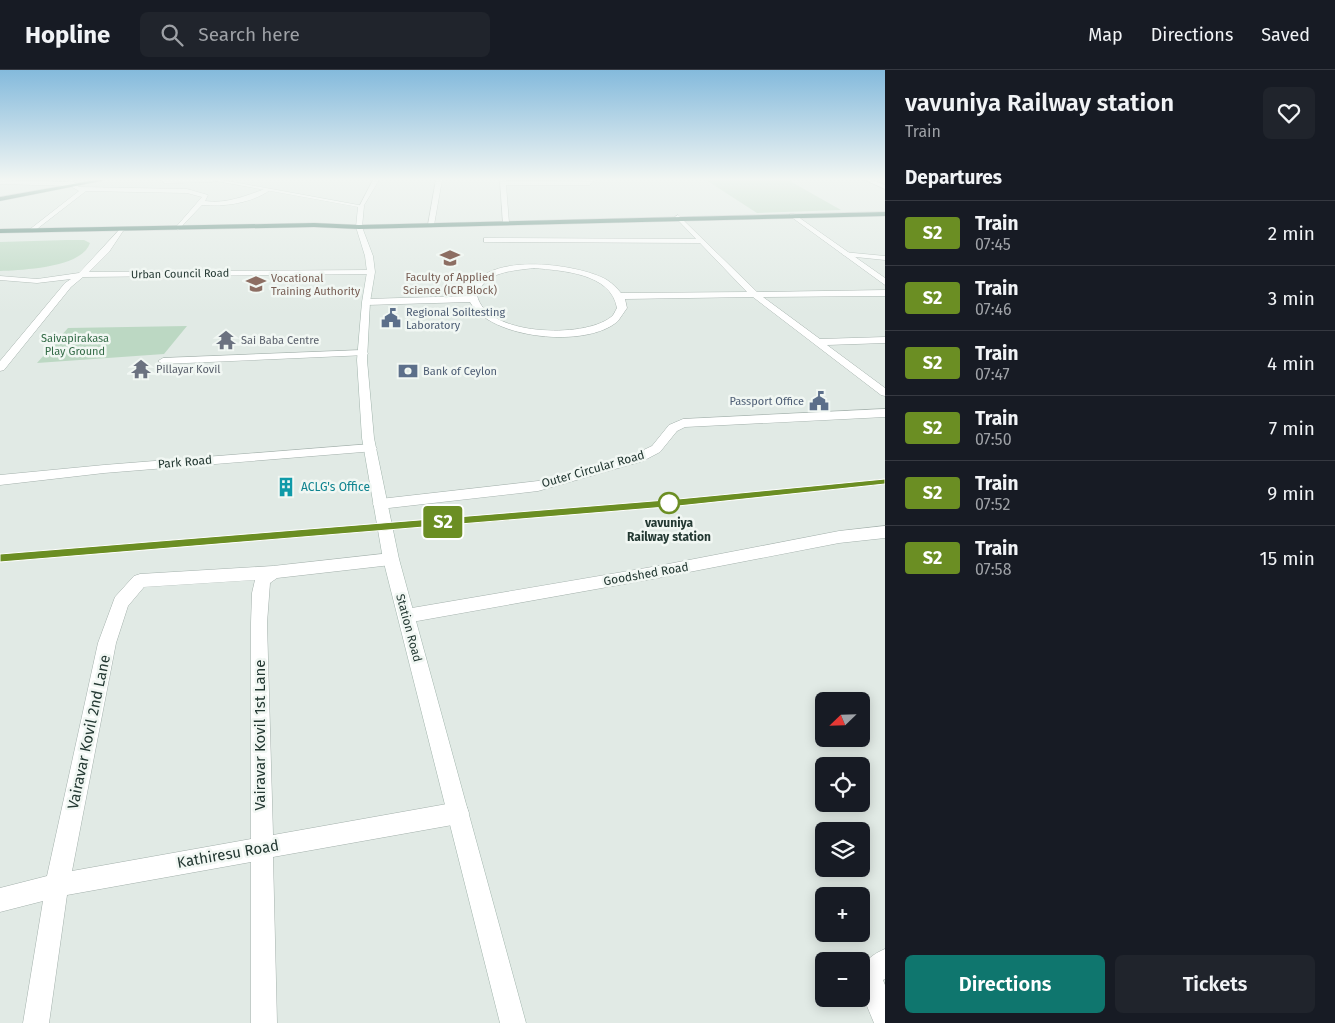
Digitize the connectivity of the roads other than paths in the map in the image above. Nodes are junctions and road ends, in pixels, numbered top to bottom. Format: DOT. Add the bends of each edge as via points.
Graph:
graph roads {
  1 [pos="39,224"];
  2 [pos="181,224"];
  3 [pos="338,224"];
  4 [pos="359,224"];
  5 [pos="685,224"];
  6 [pos="805,224"];
  7 [pos="178,228"];
  8 [pos="121,230"];
  9 [pos="31,231"];
  10 [pos="0,232"];
  11 [pos="487,240"];
  12 [pos="700,241"];
  13 [pos="846,254"];
  14 [pos="885,258"];
  15 [pos="371,272"];
  16 [pos="80,275"];
  17 [pos="0,278"];
  18 [pos="885,282"];
  19 [pos="885,293"];
  20 [pos="754,294"];
  21 [pos="619,296"];
  22 [pos="473,298"];
  23 [pos="366,302"];
  24 [pos="885,340"];
  25 [pos="816,342"];
  26 [pos="13,352"];
  27 [pos="363,353"];
  28 [pos="0,354"];
  29 [pos="163,361"];
  30 [pos="0,368"];
  31 [pos="885,393"];
  32 [pos="885,413"];
  33 [pos="371,448"];
  34 [pos="0,480"];
  35 [pos="380,504"];
  36 [pos="885,532"];
  37 [pos="391,559"];
  38 [pos="273,572"];
  39 [pos="406,616"];
  40 [pos="458,813"];
  41 [pos="261,848"];
  42 [pos="57,885"];
  43 [pos="0,900"];
  44 [pos="885,962"];
  45 [pos="885,1017"];
  46 [pos="36,1023"];
  47 [pos="264,1023"];
  48 [pos="513,1023"];
  1 -- 9 [label="street"];
  2 -- 7 [label="street"];
  3 -- 7 [label="highway"];
  4 -- 15 [label="street, Station Road" via="370,256"];
  5 -- 12 [label="street"];
  6 -- 13 [label="street"];
  7 -- 8 [label="highway"];
  8 -- 9 [label="highway"];
  8 -- 16 [label="street"];
  9 -- 10 [label="highway"];
  11 -- 12 [label="street"];
  12 -- 20 [label="street"];
  13 -- 14 [label="street"];
  13 -- 18 [label="street"];
  15 -- 16 [label="street, Urban Council Road"];
  15 -- 23 [label="street, Station Road"];
  16 -- 17 [label="street, Urban Council Road" via="37,281"];
  16 -- 26 [label="street" via="68,284"];
  19 -- 20 [label="street"];
  20 -- 21 [label="street"];
  20 -- 25 [label="street"];
  21 -- 22 [label="street" via="610,286 595,278 569,270 534,266 514,268 482,280 474,288"];
  21 -- 22 [label="street" via="622,308 615,319 599,328 556,334 519,329 496,321 480,310"];
  22 -- 23 [label="street"];
  23 -- 27 [label="street, Station Road"];
  24 -- 25 [label="street"];
  25 -- 31 [label="street"];
  26 -- 28 [label="street"];
  26 -- 30 [label="street"];
  27 -- 29 [label="street"];
  27 -- 33 [label="street, Station Road"];
  32 -- 35 [label="street, Outer Circular Road" via="683,423 672,428 656,449 644,456 538,486"];
  33 -- 34 [label="street, Park Road"];
  33 -- 35 [label="street, Station Road"];
  35 -- 37 [label="street, Station Road"];
  36 -- 39 [label="street, Goodshed Road"];
  37 -- 38 [label="street"];
  37 -- 39 [label="street, Station Road"];
  38 -- 41 [label="street, Vairavar Kovil 1st Lane" via="263,580 260,593"];
  38 -- 42 [label="street, Vairavar Kovil 2nd Lane" via="140,581 121,602 107,643"];
  39 -- 40 [label="street, Station Road"];
  40 -- 41 [label="street, Kathiresu Road"];
  40 -- 48 [label="street, Station Road"];
  41 -- 42 [label="street, Kathiresu Road"];
  41 -- 47 [label="street, Vairavar Kovil 1st Lane"];
  42 -- 43 [label="street, Kathiresu Road"];
  42 -- 46 [label="street, Vairavar Kovil 2nd Lane"];
  44 -- 45 [label="street" via="872,973 870,980"];
}
